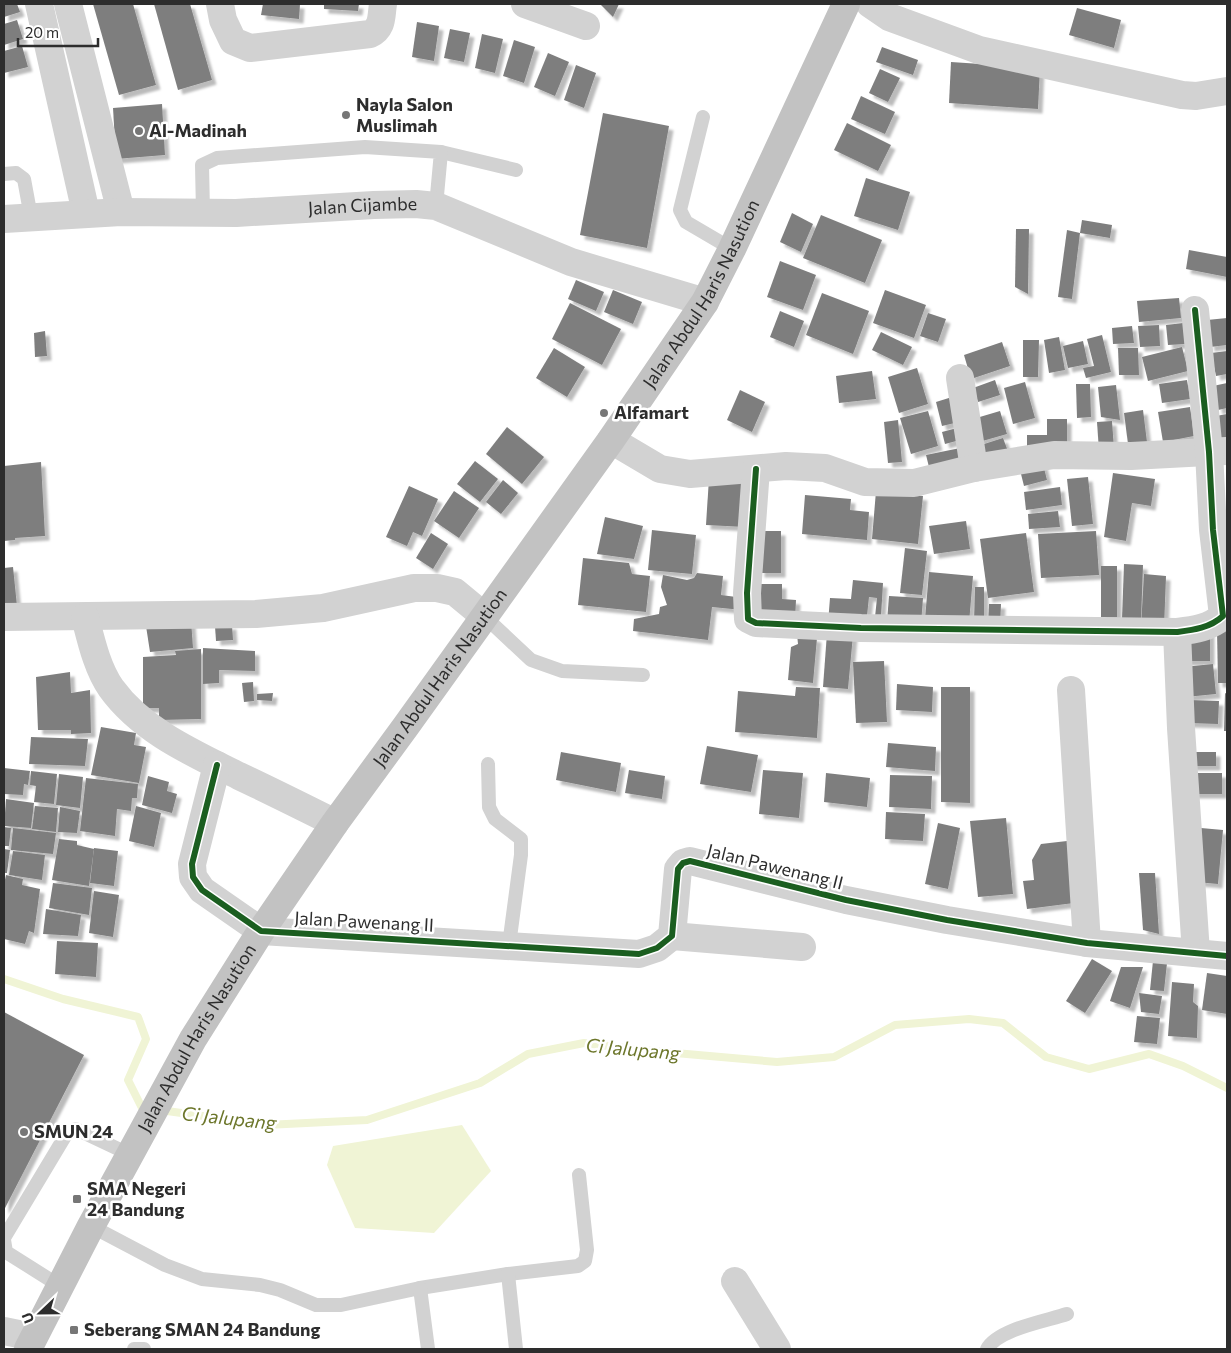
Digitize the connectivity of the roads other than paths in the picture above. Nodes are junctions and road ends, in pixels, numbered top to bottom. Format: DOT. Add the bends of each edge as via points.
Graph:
graph roads {
  1 [pos="38,4"];
  2 [pos="68,4"];
  3 [pos="220,4"];
  4 [pos="383,4"];
  5 [pos="525,4"];
  6 [pos="846,4"];
  7 [pos="870,4"];
  8 [pos="586,26"];
  9 [pos="79,50"];
  10 [pos="51,57"];
  11 [pos="1227,91"];
  12 [pos="703,117"];
  13 [pos="441,152"];
  14 [pos="516,170"];
  15 [pos="4,174"];
  16 [pos="436,206"];
  17 [pos="121,212"];
  18 [pos="203,212"];
  19 [pos="86,213"];
  20 [pos="31,217"];
  21 [pos="4,219"];
  22 [pos="732,249"];
  23 [pos="705,302"];
  24 [pos="1195,310"];
  25 [pos="960,378"];
  26 [pos="611,440"];
  27 [pos="1218,451"];
  28 [pos="974,468"];
  29 [pos="756,469"];
  30 [pos="4,616"];
  31 [pos="484,616"];
  32 [pos="85,617"];
  33 [pos="1177,632"];
  34 [pos="643,675"];
  35 [pos="1071,690"];
  36 [pos="488,764"];
  37 [pos="217,765"];
  38 [pos="336,823"];
  39 [pos="261,932"];
  40 [pos="672,936"];
  41 [pos="1087,943"];
  42 [pos="509,945"];
  43 [pos="802,947"];
  44 [pos="1196,953"];
  45 [pos="1227,956"];
  46 [pos="136,1145"];
  47 [pos="579,1175"];
  48 [pos="91,1226"];
  49 [pos="4,1239"];
  50 [pos="508,1274"];
  51 [pos="735,1281"];
  52 [pos="60,1286"];
  53 [pos="420,1288"];
  54 [pos="1067,1314"];
  55 [pos="4,1331"];
  56 [pos="31,1343"];
  57 [pos="134,1349"];
  58 [pos="144,1349"];
  59 [pos="428,1349"];
  60 [pos="516,1349"];
  61 [pos="777,1349"];
  62 [pos="987,1349"];
  1 -- 10 [label="street"];
  2 -- 9 [label="street"];
  3 -- 4 [label="street" via="233,41 250,48 370,34 377,31"];
  5 -- 8 [label="street"];
  6 -- 22 [label="highway, Jalan Abdul Haris Nasution"];
  7 -- 11 [label="street" via="889,17 979,50 1182,95"];
  9 -- 10 [label="street"];
  9 -- 17 [label="street"];
  10 -- 19 [label="street"];
  12 -- 22 [label="lane" via="680,210 686,222"];
  13 -- 14 [label="lane"];
  13 -- 16 [label="lane"];
  13 -- 18 [label="lane" via="365,147 217,158 202,165"];
  15 -- 20 [label="lane" via="16,173 24,179"];
  16 -- 18 [label="street, Jalan Cijambe" via="374,205"];
  16 -- 23 [label="street, Jalan Cijambe" via="571,262"];
  17 -- 18 [label="street, Jalan Cijambe"];
  17 -- 19 [label="street, Jalan Cijambe"];
  19 -- 20 [label="street, Jalan Cijambe"];
  20 -- 21 [label="street, Jalan Cijambe"];
  22 -- 23 [label="highway, Jalan Abdul Haris Nasution"];
  23 -- 26 [label="highway, Jalan Abdul Haris Nasution"];
  24 -- 27 [label="street"];
  25 -- 28 [label="street"];
  26 -- 29 [label="street" via="660,469 690,474"];
  26 -- 31 [label="highway, Jalan Abdul Haris Nasution"];
  27 -- 28 [label="street" via="1054,456"];
  27 -- 33 [label="street" via="1213,530 1223,616 1201,628"];
  28 -- 29 [label="street" via="914,483 865,482 825,468 786,466"];
  29 -- 33 [label="street" via="746,593 748,619 756,623 861,628"];
  30 -- 32 [label="street"];
  31 -- 32 [label="street" via="455,592 414,588 323,608 256,614"];
  31 -- 34 [label="lane" via="531,660 562,671"];
  31 -- 38 [label="highway, Jalan Abdul Haris Nasution"];
  32 -- 37 [label="street" via="110,687 132,713 159,734"];
  33 -- 44 [label="street"];
  35 -- 41 [label="street"];
  36 -- 42 [label="lane" via="489,807 495,819 521,840"];
  37 -- 38 [label="street"];
  37 -- 39 [label="street" via="192,864 193,877 202,890"];
  38 -- 39 [label="highway, Jalan Abdul Haris Nasution"];
  39 -- 42 [label="street, Jalan Pawenang II"];
  39 -- 46 [label="highway, Jalan Abdul Haris Nasution" via="193,1039"];
  40 -- 41 [label="street, Jalan Pawenang II" via="678,869 690,861 846,900"];
  40 -- 42 [label="street, Jalan Pawenang II" via="657,948 639,954"];
  40 -- 43 [label="street"];
  41 -- 44 [label="street, Jalan Pawenang II"];
  44 -- 45 [label="street, Jalan Pawenang II"];
  46 -- 48 [label="highway, Jalan Abdul Haris Nasution"];
  46 -- 49 [label="lane" via="76,1129 66,1133"];
  47 -- 50 [label="lane" via="587,1250 585,1261 578,1266"];
  48 -- 52 [label="highway, Jalan Abdul Haris Nasution"];
  48 -- 53 [label="lane" via="165,1265 202,1279 260,1285 316,1305 341,1305"];
  49 -- 52 [label="lane" via="6,1252"];
  50 -- 53 [label="lane"];
  50 -- 60 [label="lane"];
  51 -- 61 [label="street"];
  52 -- 56 [label="highway, Jalan Abdul Haris Nasution"];
  53 -- 59 [label="lane"];
  54 -- 62 [label="lane" via="1010,1332"];
  55 -- 56 [label="street"];
  57 -- 58 [label="lane"];
}
